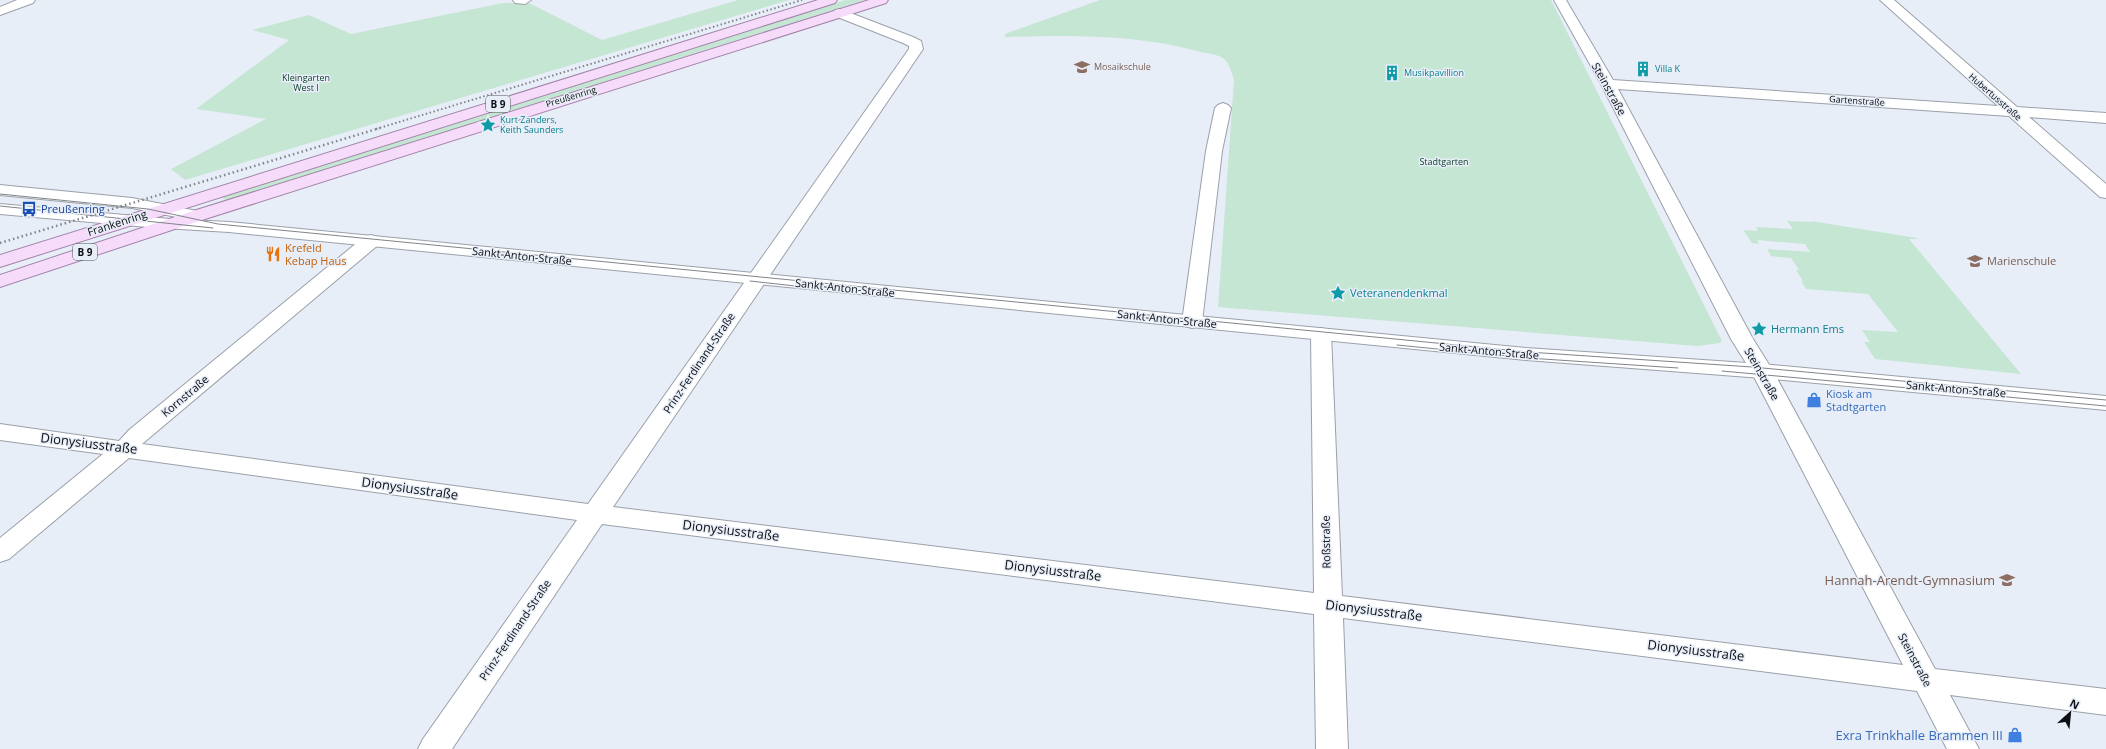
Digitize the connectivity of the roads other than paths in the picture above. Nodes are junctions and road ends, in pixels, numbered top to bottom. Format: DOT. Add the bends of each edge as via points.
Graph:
graph roads {
  1 [pos="30,0"];
  2 [pos="831,0"];
  3 [pos="882,0"];
  4 [pos="1560,0"];
  5 [pos="1886,0"];
  6 [pos="0,10"];
  7 [pos="840,13"];
  8 [pos="1608,84"];
  9 [pos="1223,108"];
  10 [pos="2013,112"];
  11 [pos="2106,118"];
  12 [pos="0,190"];
  13 [pos="2106,192"];
  14 [pos="0,209"];
  15 [pos="167,216"];
  16 [pos="196,216"];
  17 [pos="125,221"];
  18 [pos="229,227"];
  19 [pos="371,241"];
  20 [pos="0,261"];
  21 [pos="756,279"];
  22 [pos="0,281"];
  23 [pos="1192,322"];
  24 [pos="1321,334"];
  25 [pos="1762,371"];
  26 [pos="2106,403"];
  27 [pos="0,432"];
  28 [pos="126,448"];
  29 [pos="595,514"];
  30 [pos="0,552"];
  31 [pos="1328,604"];
  32 [pos="1926,679"];
  33 [pos="2106,702"];
  34 [pos="434,749"];
  35 [pos="1332,749"];
  36 [pos="1963,749"];
  1 -- 6 [label="street"];
  2 -- 15 [label="main road, Preußenring / B 9"];
  3 -- 7 [label="main road, Preußenring / B 9"];
  4 -- 8 [label="street, Steinstraße"];
  5 -- 10 [label="street, Hubertusstraße"];
  7 -- 16 [label="main road, Preußenring / B 9"];
  7 -- 21 [label="street, Prinz-Ferdinand-Straße" via="908,40 916,44 916,49"];
  8 -- 10 [label="street, Gartenstraße"];
  8 -- 25 [label="street, Steinstraße" via="1742,339"];
  9 -- 23 [label="street" via="1214,151"];
  10 -- 11 [label="street, Gartenstraße"];
  10 -- 13 [label="street, Hubertusstraße"];
  12 -- 15 [label="street" via="132,203"];
  14 -- 17 [label="street"];
  15 -- 16 [label="main road, Preußenring / B 9"];
  15 -- 17 [label="street"];
  15 -- 18 [label="street, Sankt-Anton-Straße"];
  15 -- 22 [label="main road, Frankenring / B 9"];
  16 -- 18 [label="street, Sankt-Anton-Straße"];
  17 -- 20 [label="main road, Frankenring / B 9"];
  18 -- 19 [label="street, Sankt-Anton-Straße"];
  19 -- 21 [label="street, Sankt-Anton-Straße"];
  19 -- 28 [label="street, Kornstraße" via="137,435"];
  21 -- 23 [label="street, Sankt-Anton-Straße"];
  21 -- 29 [label="street, Prinz-Ferdinand-Straße"];
  23 -- 24 [label="street, Sankt-Anton-Straße"];
  24 -- 25 [label="street, Sankt-Anton-Straße" via="1526,354"];
  24 -- 31 [label="street, Roßstraße"];
  25 -- 26 [label="street, Sankt-Anton-Straße"];
  25 -- 32 [label="street, Steinstraße"];
  27 -- 28 [label="street, Dionysiusstraße"];
  28 -- 29 [label="street, Dionysiusstraße"];
  28 -- 30 [label="street, Kornstraße"];
  29 -- 31 [label="street, Dionysiusstraße"];
  29 -- 34 [label="street, Prinz-Ferdinand-Straße"];
  31 -- 32 [label="street, Dionysiusstraße"];
  31 -- 35 [label="street, Roßstraße"];
  32 -- 33 [label="street, Dionysiusstraße"];
  32 -- 36 [label="street, Steinstraße"];
}
